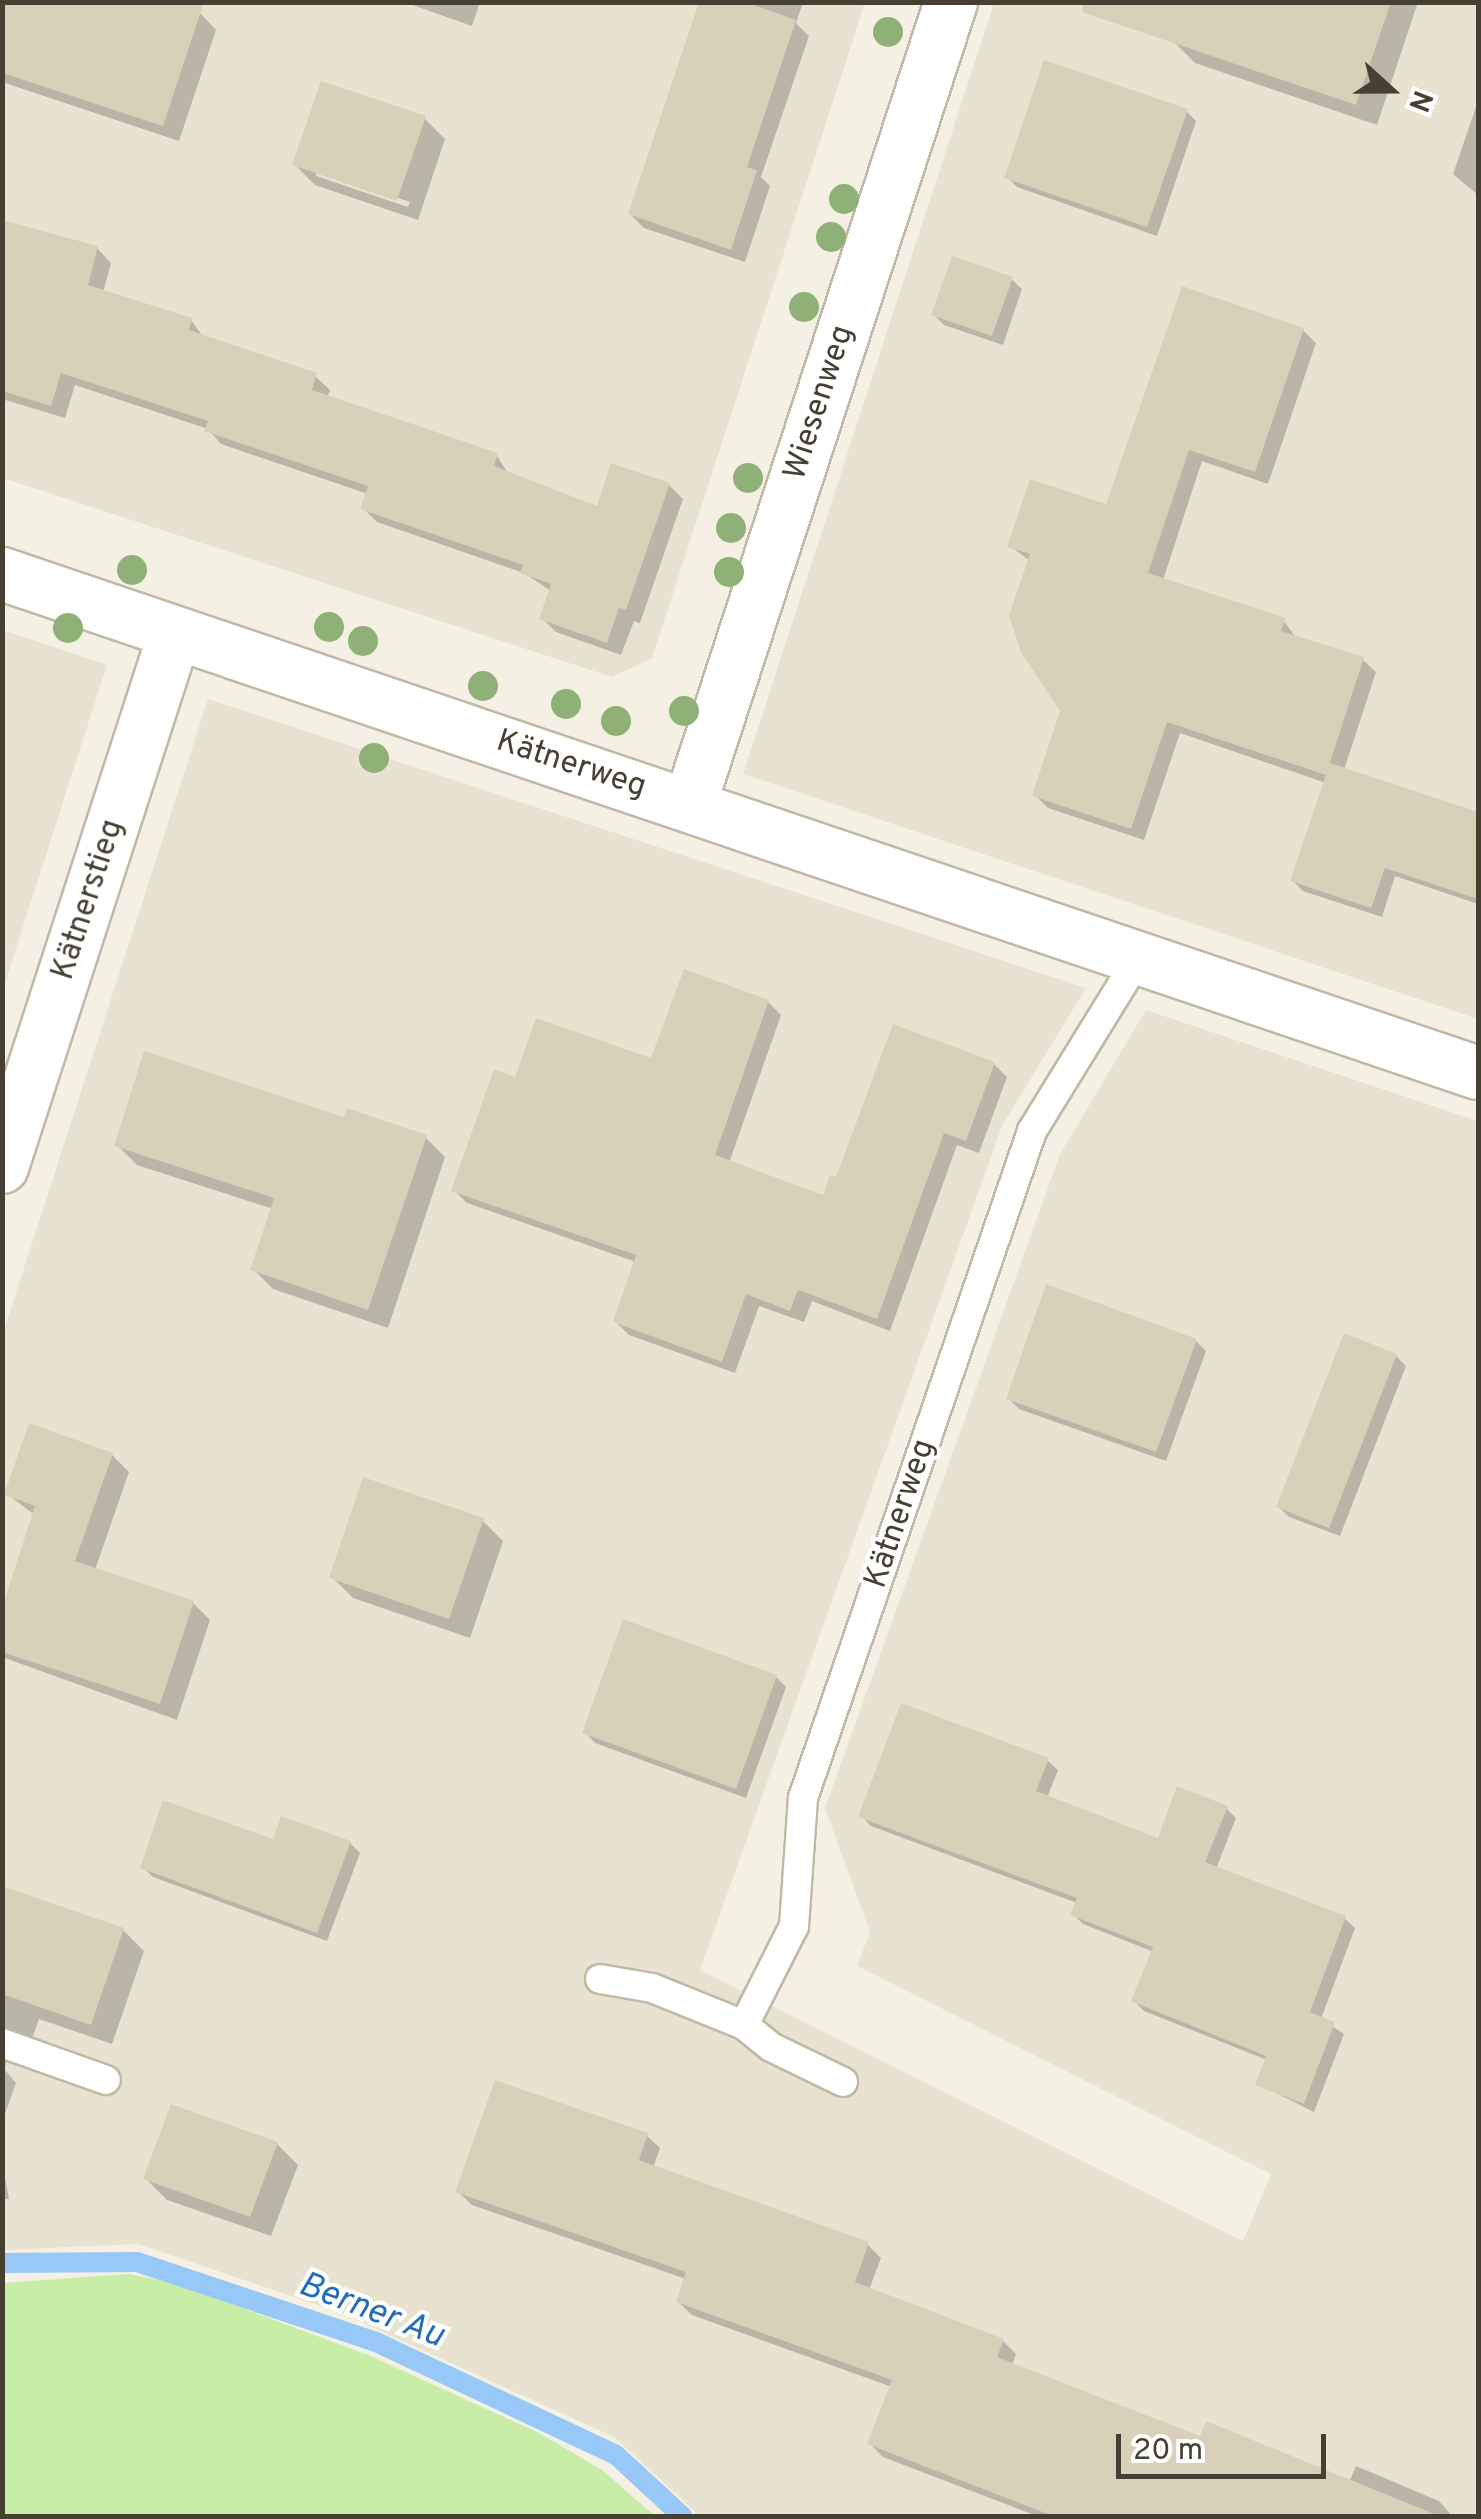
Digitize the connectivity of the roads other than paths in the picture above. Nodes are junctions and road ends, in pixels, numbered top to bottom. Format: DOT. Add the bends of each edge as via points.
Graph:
graph roads {
  1 [pos="951,2"];
  2 [pos="2,574"];
  3 [pos="174,633"];
  4 [pos="690,804"];
  5 [pos="1139,958"];
  6 [pos="1478,1073"];
  7 [pos="2,1167"];
  8 [pos="600,1979"];
  9 [pos="744,2025"];
  10 [pos="2,2043"];
  11 [pos="106,2080"];
  12 [pos="843,2082"];
  1 -- 4 [label="street, Wiesenweg"];
  2 -- 3 [label="street, Kätnerweg"];
  3 -- 4 [label="street, Kätnerweg"];
  3 -- 7 [label="street, Kätnerstieg"];
  4 -- 5 [label="street, Kätnerweg"];
  5 -- 6 [label="street, Kätnerweg"];
  5 -- 9 [label="lane, Kätnerweg" via="1032,1130 803,1798 794,1926"];
  8 -- 9 [label="lane" via="652,1988"];
  9 -- 12 [label="lane" via="771,2047"];
  10 -- 11 [label="lane"];
}
